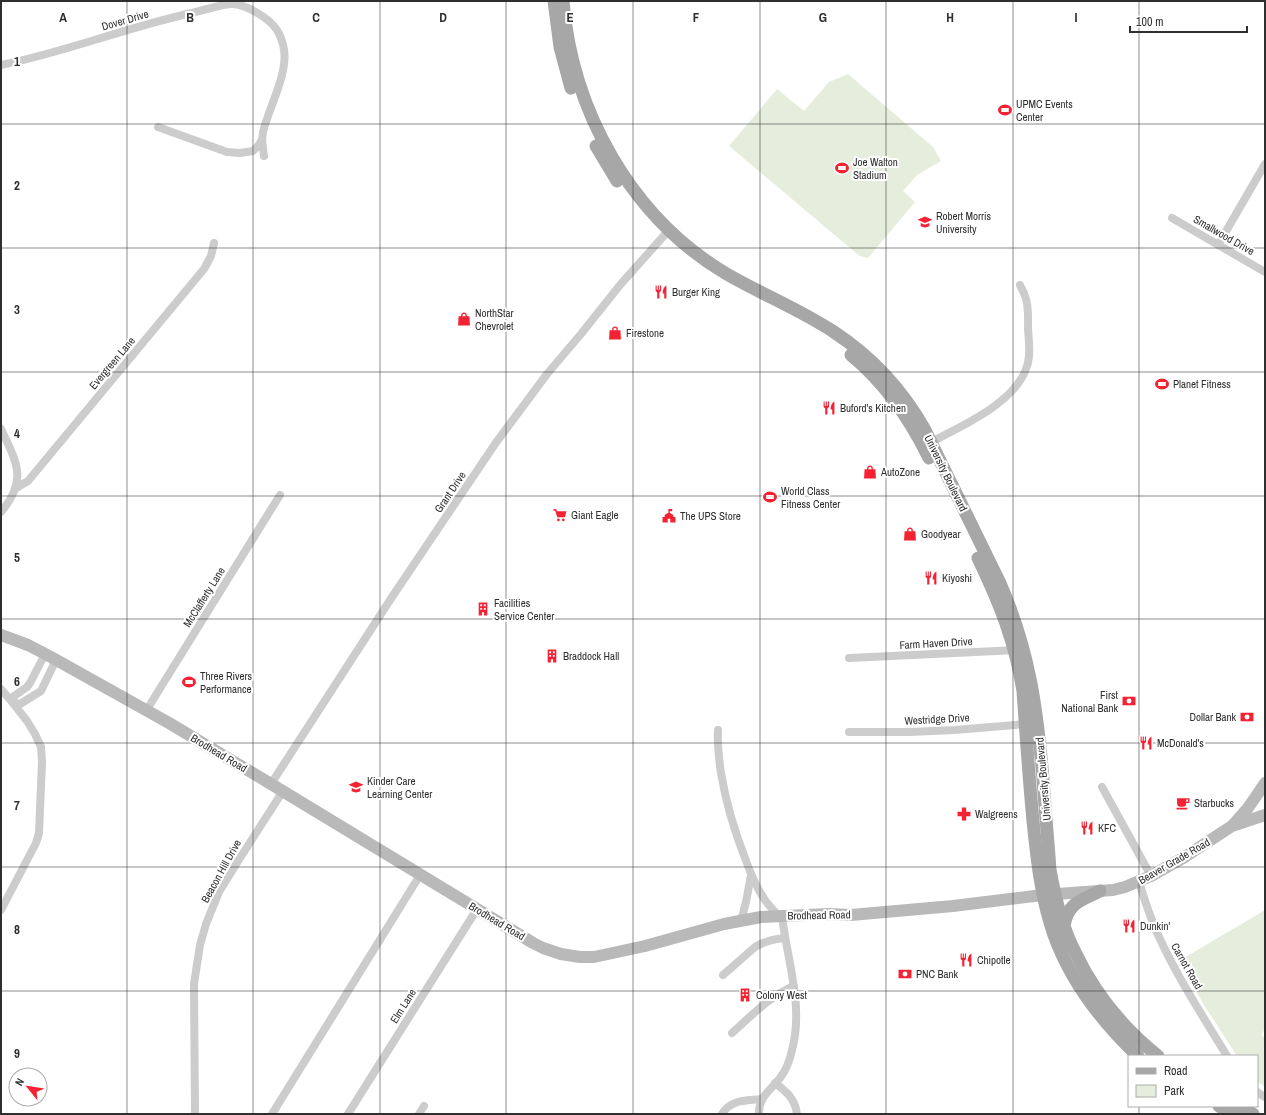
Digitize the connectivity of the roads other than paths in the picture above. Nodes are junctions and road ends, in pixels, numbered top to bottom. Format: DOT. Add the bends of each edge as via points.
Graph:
graph roads {
  1 [pos="554,1"];
  2 [pos="563,1"];
  3 [pos="1,65"];
  4 [pos="158,127"];
  5 [pos="262,140"];
  6 [pos="264,156"];
  7 [pos="1265,164"];
  8 [pos="1172,218"];
  9 [pos="666,233"];
  10 [pos="214,244"];
  11 [pos="1218,245"];
  12 [pos="1265,272"];
  13 [pos="1020,285"];
  14 [pos="1,429"];
  15 [pos="931,442"];
  16 [pos="16,488"];
  17 [pos="280,495"];
  18 [pos="1,512"];
  19 [pos="1,635"];
  20 [pos="1019,650"];
  21 [pos="51,657"];
  22 [pos="849,658"];
  23 [pos="1,689"];
  24 [pos="14,703"];
  25 [pos="146,711"];
  26 [pos="1026,724"];
  27 [pos="718,730"];
  28 [pos="849,732"];
  29 [pos="1265,783"];
  30 [pos="271,784"];
  31 [pos="1102,787"];
  32 [pos="283,791"];
  33 [pos="1265,815"];
  34 [pos="1232,826"];
  35 [pos="751,874"];
  36 [pos="420,875"];
  37 [pos="1151,876"];
  38 [pos="1139,882"];
  39 [pos="1100,891"];
  40 [pos="1049,895"];
  41 [pos="477,909"];
  42 [pos="1,910"];
  43 [pos="780,916"];
  44 [pos="741,921"];
  45 [pos="1064,925"];
  46 [pos="785,938"];
  47 [pos="723,975"];
  48 [pos="794,986"];
  49 [pos="732,1033"];
  50 [pos="1137,1055"];
  51 [pos="1157,1055"];
  52 [pos="1226,1055"];
  53 [pos="775,1083"];
  54 [pos="762,1099"];
  55 [pos="424,1106"];
  56 [pos="1221,1107"];
  57 [pos="1240,1107"];
  58 [pos="195,1114"];
  59 [pos="272,1114"];
  60 [pos="348,1114"];
  61 [pos="419,1114"];
  62 [pos="722,1114"];
  63 [pos="759,1114"];
  64 [pos="797,1114"];
  65 [pos="1232,1114"];
  66 [pos="1254,1114"];
  1 -- 9 [label="main road, University Boulevard" via="565,68 588,129 617,182 642,214"];
  2 -- 9 [label="main road, University Boulevard" via="572,59 579,85 596,127 618,167"];
  3 -- 5 [label="street, Dover Drive" via="171,17 232,4 240,6 269,21 277,30 284,50 284,66"];
  4 -- 5 [label="street" via="227,152 253,150"];
  5 -- 6 [label="street"];
  7 -- 11 [label="street"];
  8 -- 11 [label="street, Smallwood Drive"];
  9 -- 15 [label="main road, University Boulevard" via="712,264 834,332 862,353 897,389 918,418"];
  9 -- 20 [label="main road, University Boulevard" via="692,260 719,279 831,341 869,371 892,397 922,443"];
  9 -- 30 [label="street, Grant Drive" via="620,285 503,433 392,597"];
  10 -- 16 [label="street, Evergreen Lane" via="204,269 28,481"];
  11 -- 12 [label="street, Smallwood Drive"];
  13 -- 15 [label="street" via="1026,296 1029,355 1027,368 1018,385 998,404"];
  14 -- 16 [label="street" via="16,464"];
  15 -- 20 [label="main road, University Boulevard" via="1008,600"];
  16 -- 18 [label="street" via="11,500"];
  17 -- 25 [label="street, McClafferty Lane"];
  19 -- 21 [label="main road, Brodhead Road"];
  20 -- 22 [label="street, Farm Haven Drive"];
  20 -- 26 [label="main road, University Boulevard"];
  20 -- 40 [label="main road, University Boulevard" via="1031,677 1037,718 1050,870"];
  21 -- 24 [label="street" via="43,658 27,687 14,696"];
  21 -- 24 [label="street" via="54,664 41,691 20,704"];
  21 -- 25 [label="main road, Brodhead Road"];
  23 -- 24 [label="street"];
  24 -- 42 [label="street" via="27,720 40,747 42,762 39,833"];
  25 -- 30 [label="main road, Brodhead Road"];
  26 -- 28 [label="street, Westridge Drive" via="955,730"];
  26 -- 40 [label="main road, University Boulevard" via="1036,858"];
  27 -- 35 [label="street" via="725,798"];
  29 -- 34 [label="main road"];
  30 -- 32 [label="main road, Brodhead Road"];
  31 -- 37 [label="street"];
  32 -- 36 [label="main road, Brodhead Road"];
  32 -- 58 [label="street, Beacon Hill Drive" via="219,892 200,945 194,984"];
  33 -- 34 [label="main road, Beaver Grade Road"];
  34 -- 37 [label="main road, Beaver Grade Road"];
  35 -- 43 [label="street" via="763,898"];
  35 -- 44 [label="street"];
  36 -- 41 [label="main road, Brodhead Road"];
  36 -- 59 [label="street"];
  37 -- 38 [label="main road, Beaver Grade Road"];
  38 -- 39 [label="main road, Beaver Grade Road"];
  38 -- 52 [label="street, Carnot Road" via="1160,940"];
  39 -- 40 [label="main road, Beaver Grade Road"];
  39 -- 45 [label="main road" via="1072,906"];
  40 -- 43 [label="main road, Brodhead Road" via="851,915"];
  40 -- 45 [label="main road, University Boulevard"];
  40 -- 50 [label="main road, University Boulevard" via="1054,936 1071,973 1102,1019"];
  41 -- 44 [label="main road, Brodhead Road" via="543,948 580,957 615,953"];
  41 -- 60 [label="street, Elm Lane"];
  43 -- 44 [label="main road, Brodhead Road"];
  43 -- 46 [label="street"];
  45 -- 51 [label="main road, University Boulevard" via="1074,952 1096,989 1121,1022"];
  46 -- 47 [label="street" via="761,943"];
  46 -- 48 [label="street"];
  48 -- 49 [label="street" via="769,1001"];
  48 -- 53 [label="street" via="795,1040 787,1065"];
  53 -- 54 [label="street"];
  53 -- 64 [label="street" via="790,1095"];
  54 -- 62 [label="street" via="735,1102"];
  54 -- 63 [label="street"];
  55 -- 61 [label="street"];
  56 -- 65 [label="main road"];
  57 -- 66 [label="main road"];
}
